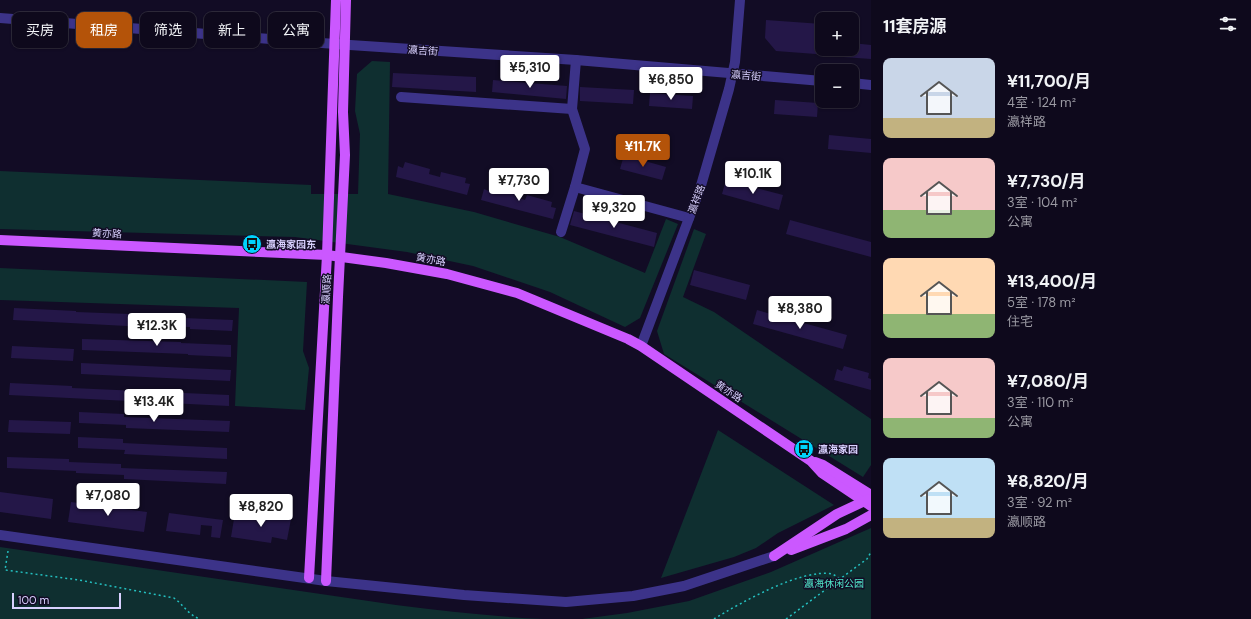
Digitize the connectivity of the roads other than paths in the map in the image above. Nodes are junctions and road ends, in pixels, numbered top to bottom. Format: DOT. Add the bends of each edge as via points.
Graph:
graph roads {
  1 [pos="336,0"];
  2 [pos="346,0"];
  3 [pos="740,0"];
  4 [pos="0,18"];
  5 [pos="340,44"];
  6 [pos="576,60"];
  7 [pos="733,74"];
  8 [pos="815,80"];
  9 [pos="859,84"];
  10 [pos="871,85"];
  11 [pos="401,97"];
  12 [pos="572,109"];
  13 [pos="575,187"];
  14 [pos="689,218"];
  15 [pos="561,232"];
  16 [pos="0,240"];
  17 [pos="327,255"];
  18 [pos="341,257"];
  19 [pos="640,346"];
  20 [pos="869,500"];
  21 [pos="871,515"];
  22 [pos="0,535"];
  23 [pos="774,556"];
  24 [pos="309,578"];
  25 [pos="326,580"];
  1 -- 5 [label="main road, 瀛顺路"];
  2 -- 5 [label="main road, 瀛顺路"];
  3 -- 7 [label="street, 瀛祥路"];
  4 -- 5 [label="street, 瀛吉街"];
  5 -- 6 [label="street, 瀛吉街"];
  5 -- 17 [label="main road, 瀛顺路"];
  5 -- 18 [label="main road, 瀛顺路" via="345,155"];
  6 -- 7 [label="street, 瀛吉街"];
  6 -- 12 [label="street"];
  7 -- 8 [label="street, 瀛吉街"];
  7 -- 14 [label="street, 瀛祥路" via="700,189"];
  9 -- 10 [label="street"];
  11 -- 12 [label="street"];
  12 -- 13 [label="street" via="585,149"];
  13 -- 14 [label="street"];
  13 -- 15 [label="street"];
  14 -- 19 [label="street, 瀛祥路"];
  16 -- 17 [label="main road, 黄亦路"];
  17 -- 18 [label="main road, 黄亦路"];
  17 -- 24 [label="main road, 瀛顺路"];
  18 -- 19 [label="main road, 黄亦路" via="447,274 517,293"];
  18 -- 25 [label="main road, 瀛顺路"];
  19 -- 20 [label="main road, 黄亦路" via="811,461 822,473"];
  20 -- 23 [label="main road" via="837,514"];
  21 -- 23 [label="main road" via="846,529"];
  22 -- 24 [label="street"];
  23 -- 25 [label="street" via="684,586 633,596 566,602 464,595"];
  24 -- 25 [label="street"];
}
